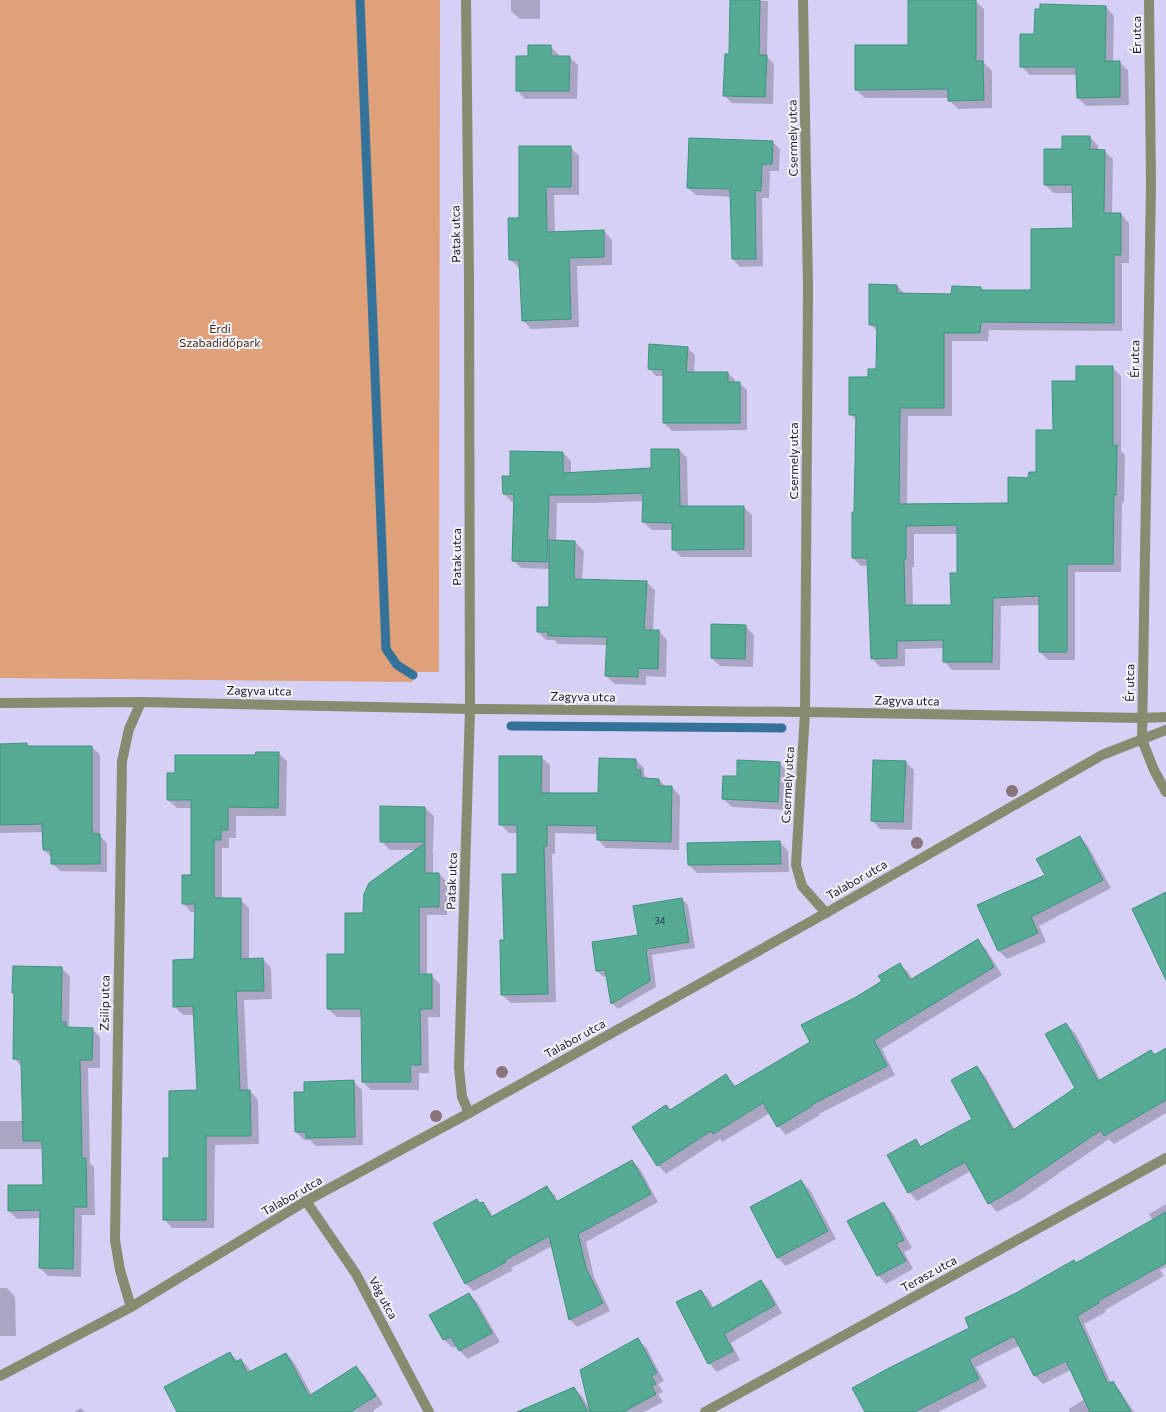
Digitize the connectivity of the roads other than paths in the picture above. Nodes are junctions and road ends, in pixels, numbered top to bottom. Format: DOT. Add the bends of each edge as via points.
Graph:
graph roads {
  1 [pos="466,0"];
  2 [pos="803,0"];
  3 [pos="1150,0"];
  4 [pos="141,702"];
  5 [pos="0,703"];
  6 [pos="470,709"];
  7 [pos="805,712"];
  8 [pos="1166,717"];
  9 [pos="1142,718"];
  10 [pos="1166,730"];
  11 [pos="1142,740"];
  12 [pos="1166,792"];
  13 [pos="826,913"];
  14 [pos="469,1113"];
  15 [pos="1166,1158"];
  16 [pos="306,1202"];
  17 [pos="132,1306"];
  18 [pos="0,1376"];
  19 [pos="429,1412"];
  20 [pos="705,1412"];
  1 -- 6 [label="street, Patak utca"];
  2 -- 7 [label="street, Csermely utca" via="808,288"];
  3 -- 9 [label="street, Ér utca" via="1151,183"];
  4 -- 5 [label="street, Zagyva utca"];
  4 -- 6 [label="street, Zagyva utca"];
  4 -- 17 [label="street, Zsilip utca" via="128,729 121,777 115,1240 120,1270"];
  6 -- 7 [label="street, Zagyva utca"];
  6 -- 14 [label="street, Patak utca" via="458,1068 462,1097"];
  7 -- 9 [label="street, Zagyva utca"];
  7 -- 13 [label="street, Csermely utca" via="796,865 802,886"];
  8 -- 9 [label="street, Zagyva utca"];
  9 -- 11 [label="street, Ér utca"];
  10 -- 11 [label="street, Talabor utca"];
  11 -- 12 [label="street"];
  11 -- 13 [label="street, Talabor utca" via="1102,755"];
  13 -- 14 [label="street, Talabor utca"];
  14 -- 16 [label="street, Talabor utca"];
  15 -- 20 [label="street, Terasz utca"];
  16 -- 17 [label="street, Talabor utca"];
  16 -- 19 [label="street, Vág utca" via="356,1274"];
  17 -- 18 [label="street, Talabor utca"];
}
